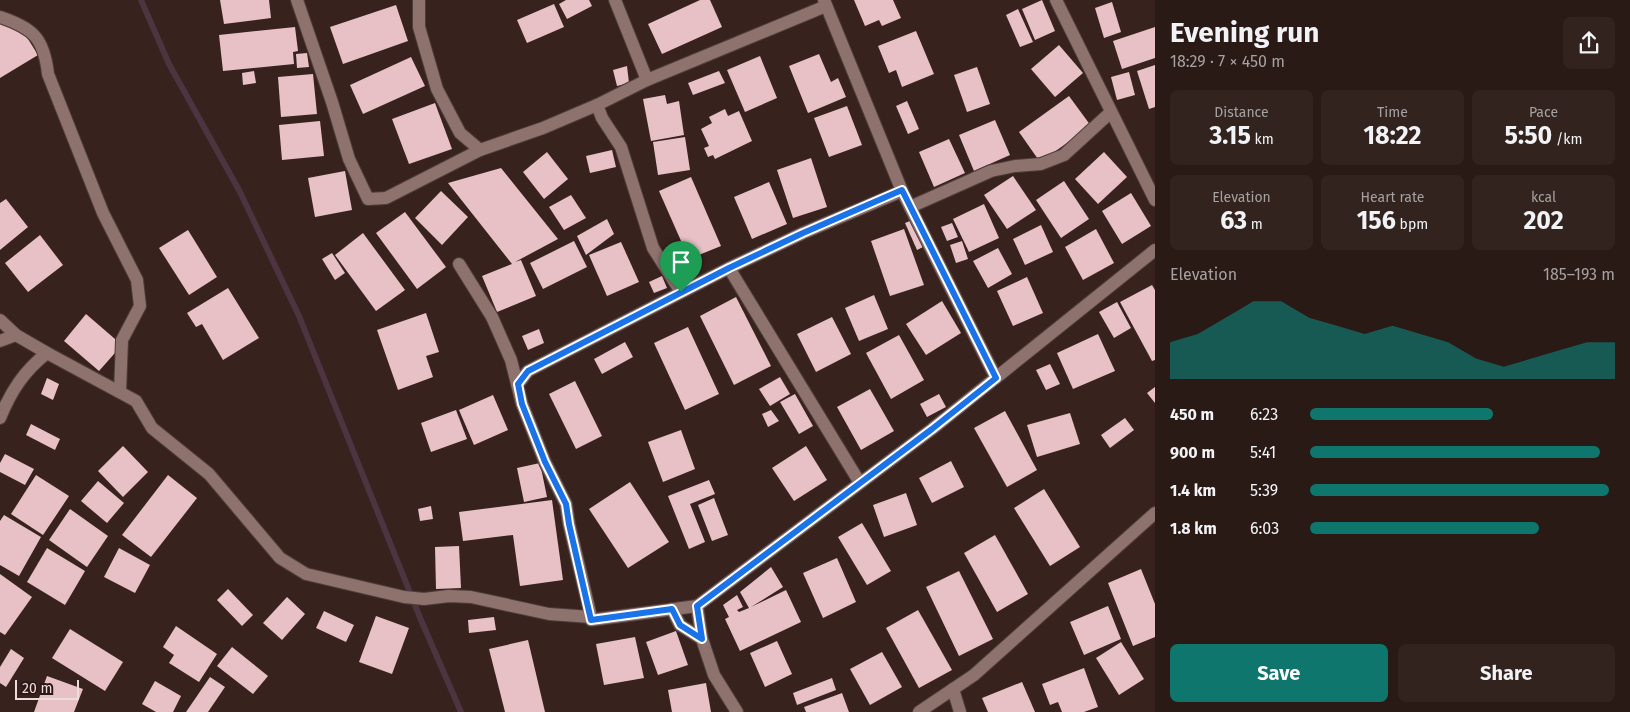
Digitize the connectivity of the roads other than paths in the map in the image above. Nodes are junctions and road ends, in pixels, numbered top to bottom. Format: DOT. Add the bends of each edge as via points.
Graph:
graph roads {
  1 [pos="297,0"];
  2 [pos="419,0"];
  3 [pos="615,0"];
  4 [pos="1056,0"];
  5 [pos="825,3"];
  6 [pos="0,17"];
  7 [pos="647,80"];
  8 [pos="597,105"];
  9 [pos="1111,112"];
  10 [pos="480,150"];
  11 [pos="902,190"];
  12 [pos="1155,200"];
  13 [pos="910,207"];
  14 [pos="1155,250"];
  15 [pos="459,264"];
  16 [pos="729,268"];
  17 [pos="681,292"];
  18 [pos="0,320"];
  19 [pos="16,335"];
  20 [pos="0,341"];
  21 [pos="47,353"];
  22 [pos="996,378"];
  23 [pos="518,384"];
  24 [pos="120,392"];
  25 [pos="0,418"];
  26 [pos="860,484"];
  27 [pos="1155,513"];
  28 [pos="697,606"];
  29 [pos="672,609"];
  30 [pos="591,617"];
  31 [pos="702,639"];
  32 [pos="953,689"];
  33 [pos="737,712"];
  34 [pos="919,712"];
  35 [pos="960,712"];
  1 -- 10 [label="street" via="349,159 368,199 386,198"];
  2 -- 10 [label="street" via="419,27 437,89 460,133"];
  3 -- 7 [label="street"];
  4 -- 9 [label="street"];
  5 -- 7 [label="street"];
  5 -- 11 [label="street"];
  6 -- 24 [label="street" via="24,25 36,37 46,56 48,74 103,213 136,280 140,306 122,340"];
  7 -- 8 [label="street"];
  8 -- 10 [label="street"];
  8 -- 17 [label="street" via="621,147 653,248"];
  9 -- 12 [label="street"];
  9 -- 13 [label="street" via="1064,155 1041,164 991,171"];
  11 -- 13 [label="street"];
  11 -- 16 [label="street"];
  13 -- 22 [label="street"];
  14 -- 22 [label="street"];
  15 -- 23 [label="street" via="492,317"];
  16 -- 17 [label="street"];
  16 -- 26 [label="street"];
  17 -- 23 [label="street" via="528,371"];
  18 -- 19 [label="street"];
  19 -- 20 [label="street"];
  19 -- 21 [label="street"];
  21 -- 24 [label="street"];
  21 -- 25 [label="street" via="30,366 11,392"];
  22 -- 26 [label="street"];
  23 -- 30 [label="street" via="522,404 545,462 566,504"];
  24 -- 30 [label="street" via="136,401 152,428 209,474 280,558 306,574 404,597 424,600 471,597 549,614"];
  26 -- 28 [label="street"];
  27 -- 32 [label="street" via="974,675"];
  28 -- 29 [label="street"];
  28 -- 31 [label="street"];
  29 -- 30 [label="street" via="591,620"];
  29 -- 31 [label="street" via="680,625"];
  31 -- 33 [label="street" via="714,675"];
  32 -- 34 [label="street"];
  32 -- 35 [label="street"];
}
